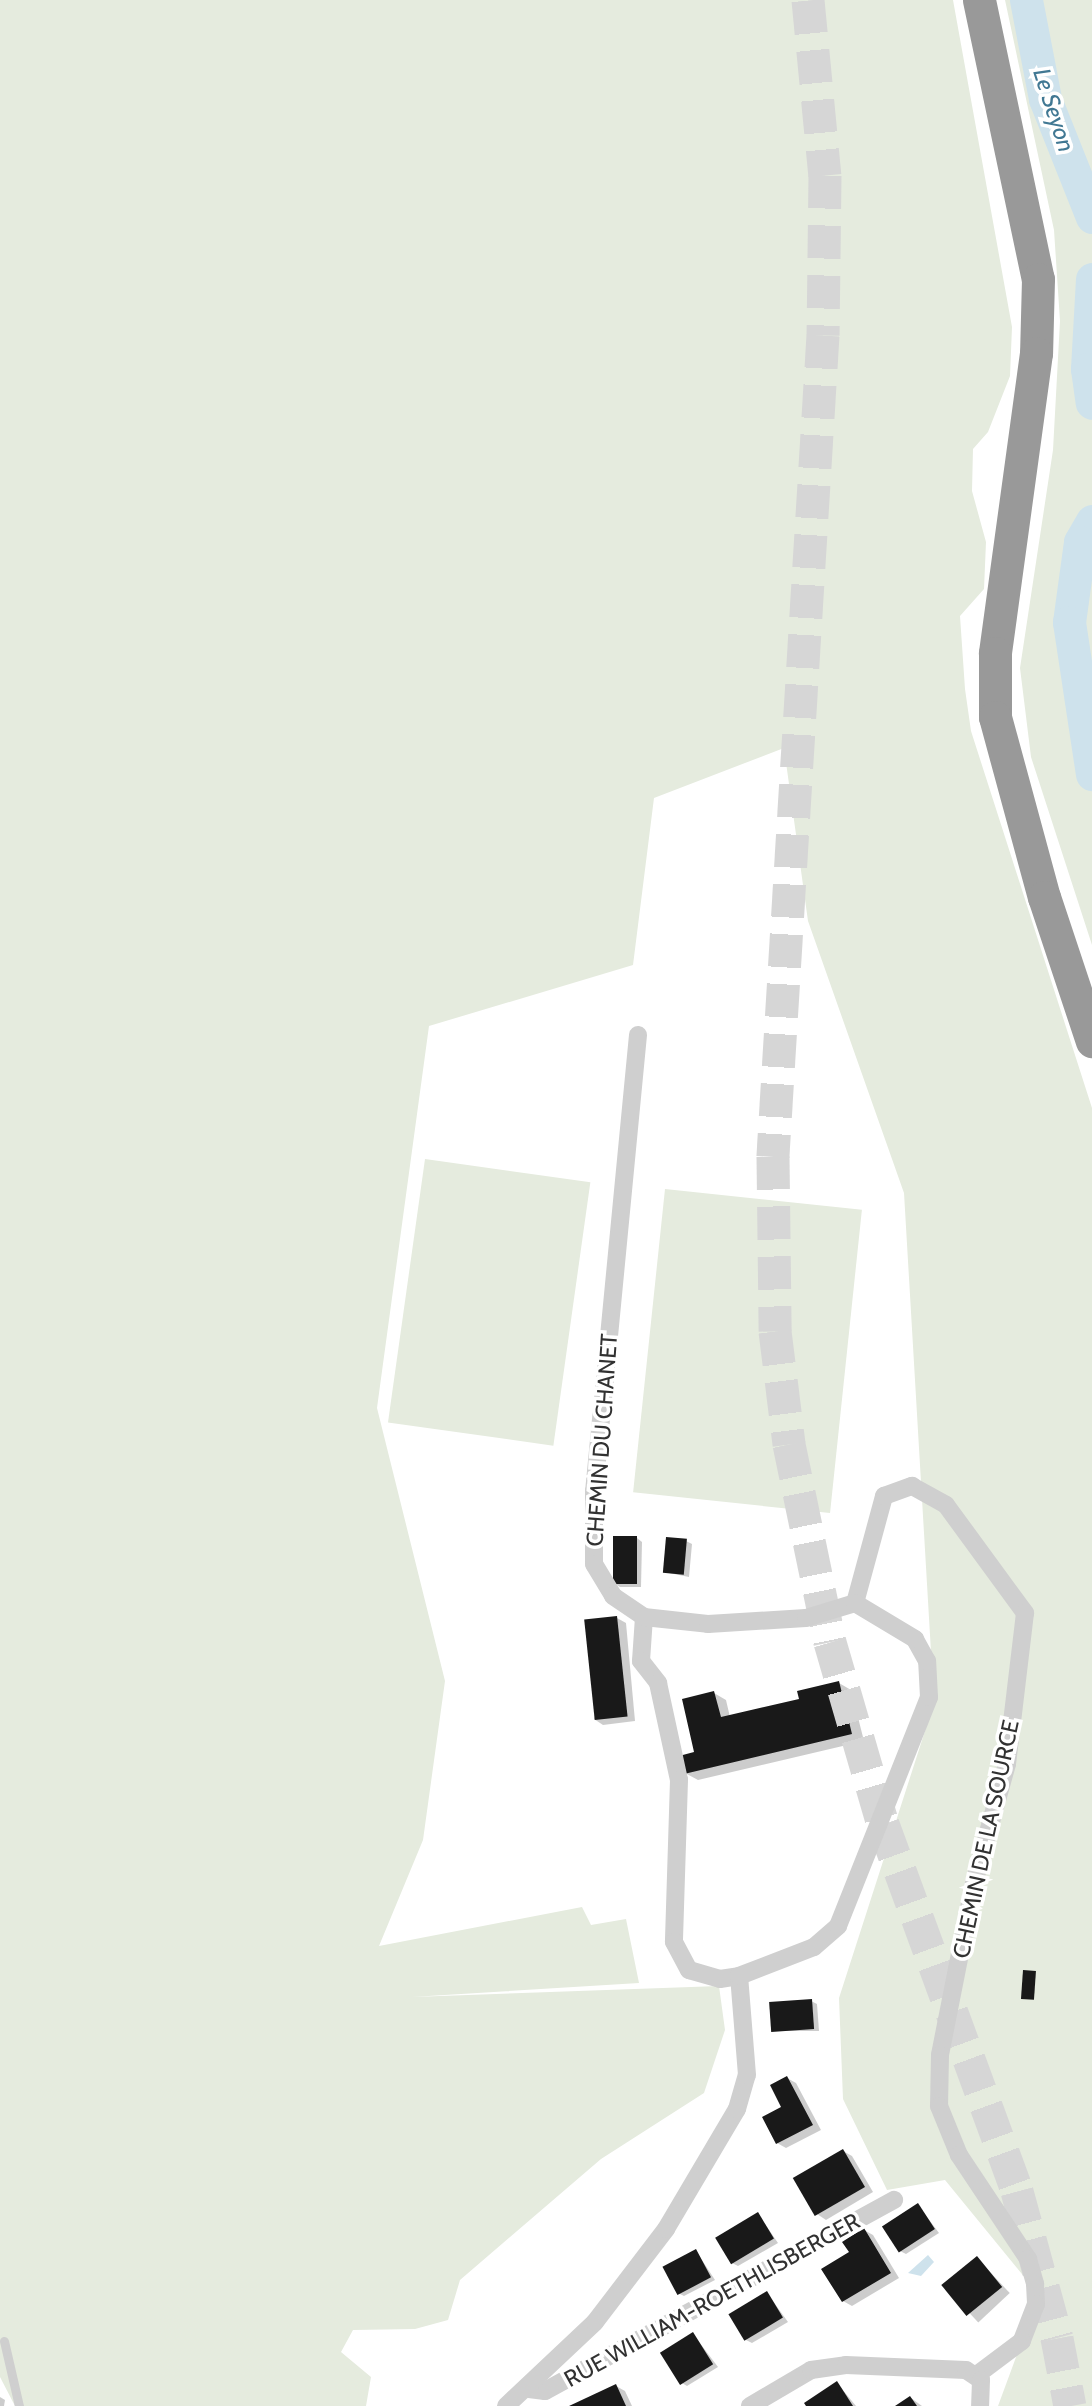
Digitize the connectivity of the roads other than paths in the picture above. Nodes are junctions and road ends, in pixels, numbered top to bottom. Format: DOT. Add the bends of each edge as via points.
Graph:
graph roads {
  1 [pos="979,0"];
  2 [pos="638,1035"];
  3 [pos="1092,1041"];
  4 [pos="855,1603"];
  5 [pos="644,1617"];
  6 [pos="739,1976"];
  7 [pos="894,2200"];
  8 [pos="4,2341"];
  9 [pos="978,2374"];
  10 [pos="529,2389"];
  11 [pos="19,2406"];
  12 [pos="506,2406"];
  13 [pos="750,2406"];
  14 [pos="980,2406"];
  1 -- 3 [label="highway" via="1038,279 1036,353 993,698 1004,762"];
  2 -- 5 [label="street, CHEMIN DU CHANET" via="594,1491 594,1564 614,1596"];
  4 -- 5 [label="street" via="806,1618 733,1623"];
  4 -- 6 [label="street" via="915,1639 927,1661 929,1697 838,1926 814,1947"];
  4 -- 9 [label="street, CHEMIN DE LA SOURCE" via="884,1496 912,1486 946,1505 1025,1613 1007,1764 974,1883 940,2055 939,2106 959,2155 1028,2259 1035,2284 1036,2304 1022,2341"];
  5 -- 6 [label="street" via="641,1661 658,1683 679,1780 674,1942 689,1970 720,1979"];
  6 -- 10 [label="street" via="747,2075 737,2109 666,2229 595,2322"];
  7 -- 10 [label="street, RUE WILLIAM-ROETHLISBERGER" via="545,2391"];
  8 -- 11 [label="lane"];
  9 -- 13 [label="street" via="951,2367 846,2365 811,2370"];
  9 -- 14 [label="street" via="983,2387"];
  10 -- 12 [label="street"];
}
